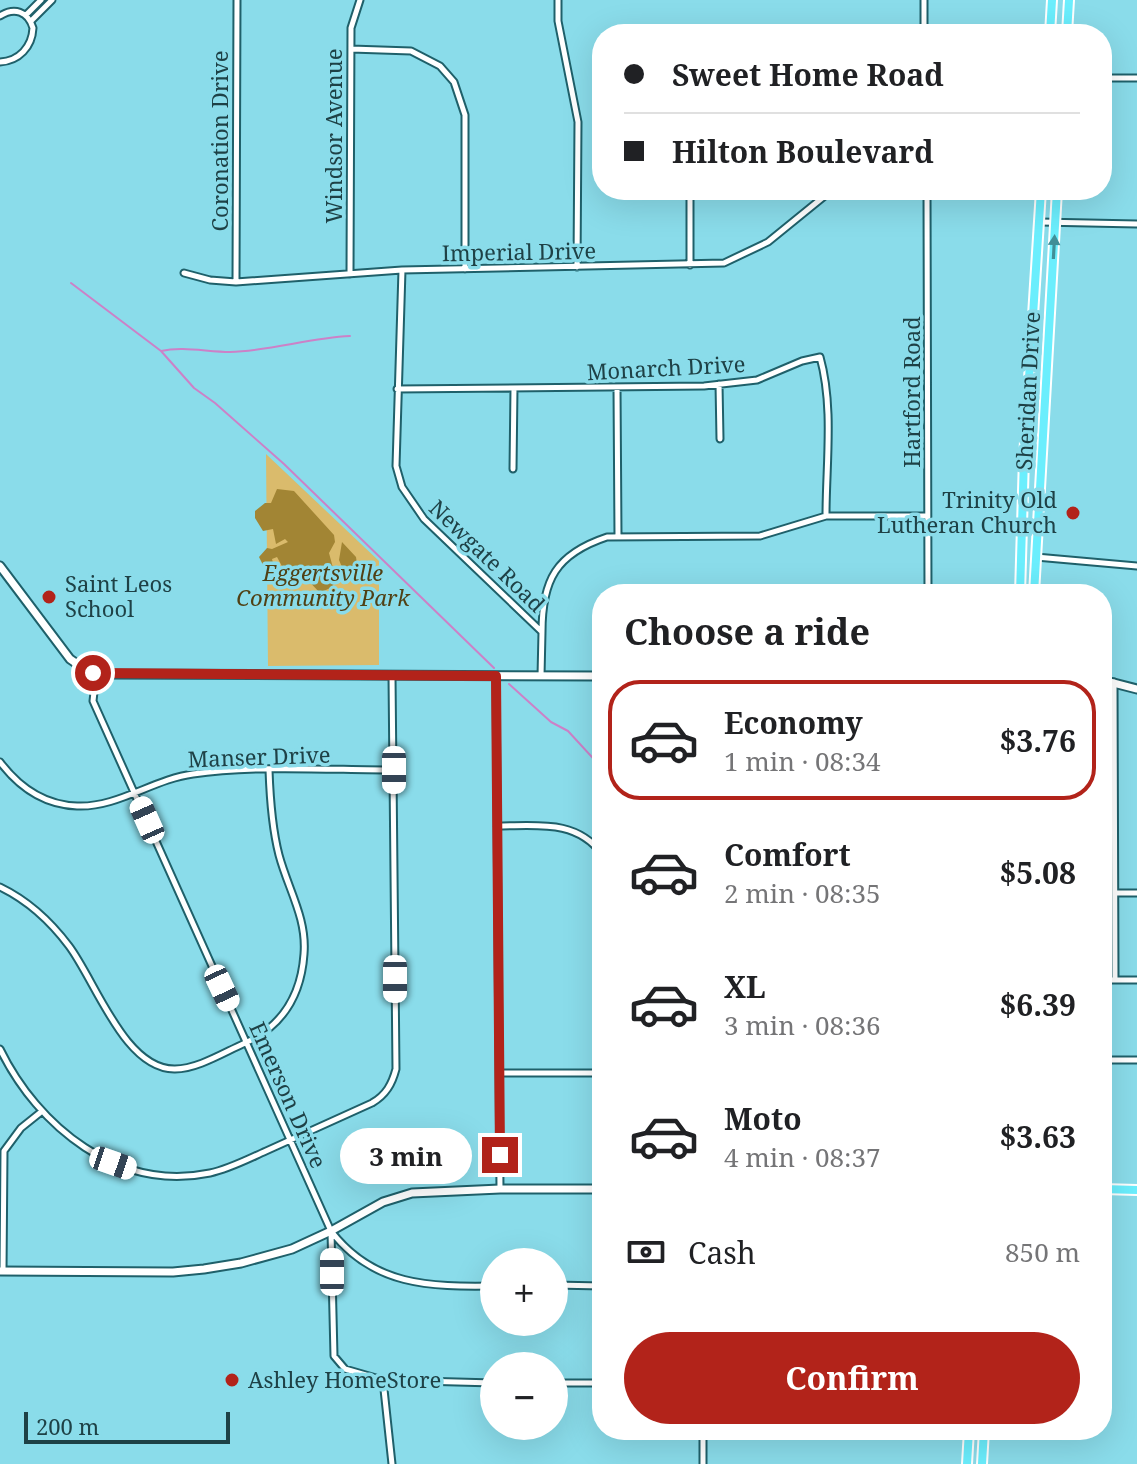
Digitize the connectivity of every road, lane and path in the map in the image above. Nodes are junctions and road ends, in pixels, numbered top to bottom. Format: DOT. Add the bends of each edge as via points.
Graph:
graph roads {
  1 [pos="41,0"];
  2 [pos="52,0"];
  3 [pos="237,0"];
  4 [pos="360,0"];
  5 [pos="558,0"];
  6 [pos="924,0"];
  7 [pos="1052,0"];
  8 [pos="1069,0"];
  9 [pos="26,15"];
  10 [pos="0,16"];
  11 [pos="31,21"];
  12 [pos="924,24"];
  13 [pos="1051,24"];
  14 [pos="1068,24"];
  15 [pos="351,49"];
  16 [pos="0,62"];
  17 [pos="1112,78"];
  18 [pos="1137,78"];
  19 [pos="690,200"];
  20 [pos="816,200"];
  21 [pos="927,200"];
  22 [pos="1041,200"];
  23 [pos="1057,200"];
  24 [pos="1040,222"];
  25 [pos="1056,222"];
  26 [pos="1137,224"];
  27 [pos="690,265"];
  28 [pos="577,267"];
  29 [pos="465,269"];
  30 [pos="402,270"];
  31 [pos="184,273"];
  32 [pos="350,274"];
  33 [pos="236,282"];
  34 [pos="719,384"];
  35 [pos="617,387"];
  36 [pos="514,388"];
  37 [pos="397,389"];
  38 [pos="720,439"];
  39 [pos="513,469"];
  40 [pos="826,516"];
  41 [pos="927,516"];
  42 [pos="618,536"];
  43 [pos="1036,557"];
  44 [pos="0,566"];
  45 [pos="1137,566"];
  46 [pos="928,584"];
  47 [pos="1020,584"];
  48 [pos="1035,584"];
  49 [pos="542,632"];
  50 [pos="96,674"];
  51 [pos="392,676"];
  52 [pos="496,676"];
  53 [pos="541,676"];
  54 [pos="592,676"];
  55 [pos="1114,681"];
  56 [pos="1137,689"];
  57 [pos="0,762"];
  58 [pos="269,770"];
  59 [pos="394,770"];
  60 [pos="134,791"];
  61 [pos="497,826"];
  62 [pos="592,844"];
  63 [pos="0,887"];
  64 [pos="1115,893"];
  65 [pos="1137,893"];
  66 [pos="1115,980"];
  67 [pos="1137,980"];
  68 [pos="247,1042"];
  69 [pos="0,1049"];
  70 [pos="1112,1060"];
  71 [pos="1137,1060"];
  72 [pos="499,1073"];
  73 [pos="592,1073"];
  74 [pos="41,1112"];
  75 [pos="291,1141"];
  76 [pos="500,1189"];
  77 [pos="592,1189"];
  78 [pos="1112,1189"];
  79 [pos="1137,1190"];
  80 [pos="331,1231"];
  81 [pos="2,1271"];
  82 [pos="568,1285"];
  83 [pos="480,1286"];
  84 [pos="592,1286"];
  85 [pos="383,1380"];
  86 [pos="480,1383"];
  87 [pos="568,1383"];
  88 [pos="592,1383"];
  89 [pos="703,1440"];
  90 [pos="968,1440"];
  91 [pos="983,1440"];
  92 [pos="392,1464"];
  93 [pos="703,1464"];
  94 [pos="967,1464"];
  95 [pos="982,1464"];
  1 -- 9 [label="street"];
  2 -- 11 [label="street"];
  3 -- 33 [label="street, Coronation Drive"];
  4 -- 15 [label="street, Windsor Avenue"];
  5 -- 28 [label="street" via="578,122"];
  6 -- 12 [label="street"];
  7 -- 13 [label="main road"];
  8 -- 14 [label="main road"];
  9 -- 10 [label="street" via="13,11"];
  9 -- 11 [label="street"];
  11 -- 16 [label="street" via="29,45 11,61"];
  15 -- 29 [label="street" via="421,54 447,73 460,93 465,115"];
  15 -- 32 [label="street, Windsor Avenue"];
  17 -- 18 [label="street"];
  19 -- 27 [label="street"];
  20 -- 27 [label="street, Imperial Drive" via="768,242 724,263"];
  21 -- 41 [label="street, Hartford Road"];
  22 -- 24 [label="main road, Sheridan Drive"];
  23 -- 25 [label="main road, Sheridan Drive"];
  24 -- 25 [label="street"];
  24 -- 47 [label="main road, Sheridan Drive"];
  25 -- 26 [label="street"];
  43 -- 25 [label="main road, Sheridan Drive, one-way"];
  27 -- 28 [label="street, Imperial Drive"];
  28 -- 29 [label="street, Imperial Drive"];
  29 -- 30 [label="street, Imperial Drive"];
  30 -- 32 [label="street, Imperial Drive"];
  30 -- 37 [label="street, Newgate Road"];
  31 -- 33 [label="street, Imperial Drive"];
  32 -- 33 [label="street, Imperial Drive"];
  34 -- 35 [label="street, Monarch Drive"];
  34 -- 38 [label="street"];
  34 -- 40 [label="street, Monarch Drive" via="757,380 820,357 825,376"];
  35 -- 36 [label="street, Monarch Drive"];
  35 -- 42 [label="street"];
  36 -- 37 [label="street, Monarch Drive"];
  36 -- 39 [label="street"];
  37 -- 49 [label="street, Newgate Road" via="396,466 408,500"];
  40 -- 41 [label="street"];
  40 -- 42 [label="street" via="760,536"];
  41 -- 46 [label="street, Hartford Road"];
  42 -- 49 [label="street" via="569,555 544,594"];
  43 -- 45 [label="street"];
  43 -- 48 [label="main road, Sheridan Drive"];
  44 -- 50 [label="street" via="67,655"];
  49 -- 53 [label="street, Newgate Road"];
  50 -- 51 [label="street"];
  50 -- 60 [label="street, Emerson Drive" via="93,701"];
  51 -- 52 [label="street"];
  51 -- 59 [label="street"];
  52 -- 53 [label="street"];
  52 -- 61 [label="street"];
  53 -- 54 [label="street"];
  55 -- 56 [label="street"];
  55 -- 64 [label="street"];
  57 -- 60 [label="street, Manser Drive" via="33,793 65,805 101,804"];
  58 -- 59 [label="street, Manser Drive"];
  58 -- 60 [label="street, Manser Drive" via="196,773"];
  58 -- 68 [label="street" via="273,822 302,921 304,955 300,982 286,1012 270,1030"];
  59 -- 75 [label="street" via="396,1069 385,1093 372,1103"];
  60 -- 68 [label="street, Emerson Drive"];
  61 -- 62 [label="street" via="566,827"];
  61 -- 72 [label="street"];
  63 -- 68 [label="street" via="56,930 124,1038 148,1062 182,1069"];
  64 -- 65 [label="street"];
  64 -- 66 [label="street"];
  66 -- 67 [label="street"];
  68 -- 75 [label="street, Emerson Drive"];
  69 -- 74 [label="street"];
  70 -- 71 [label="street"];
  72 -- 73 [label="street"];
  72 -- 76 [label="street"];
  74 -- 75 [label="street" via="69,1139 96,1155 170,1176 226,1169"];
  74 -- 81 [label="street" via="4,1151"];
  75 -- 80 [label="street, Emerson Drive"];
  76 -- 77 [label="street"];
  76 -- 80 [label="street" via="396,1196"];
  78 -- 79 [label="main road"];
  80 -- 81 [label="street" via="278,1253 204,1269"];
  80 -- 83 [label="street, Emerson Drive" via="356,1258 398,1279"];
  80 -- 85 [label="street" via="334,1356 345,1369"];
  82 -- 84 [label="street"];
  85 -- 86 [label="street"];
  85 -- 92 [label="street"];
  87 -- 88 [label="street"];
  89 -- 93 [label="street"];
  90 -- 94 [label="main road"];
  91 -- 95 [label="main road"];
}
